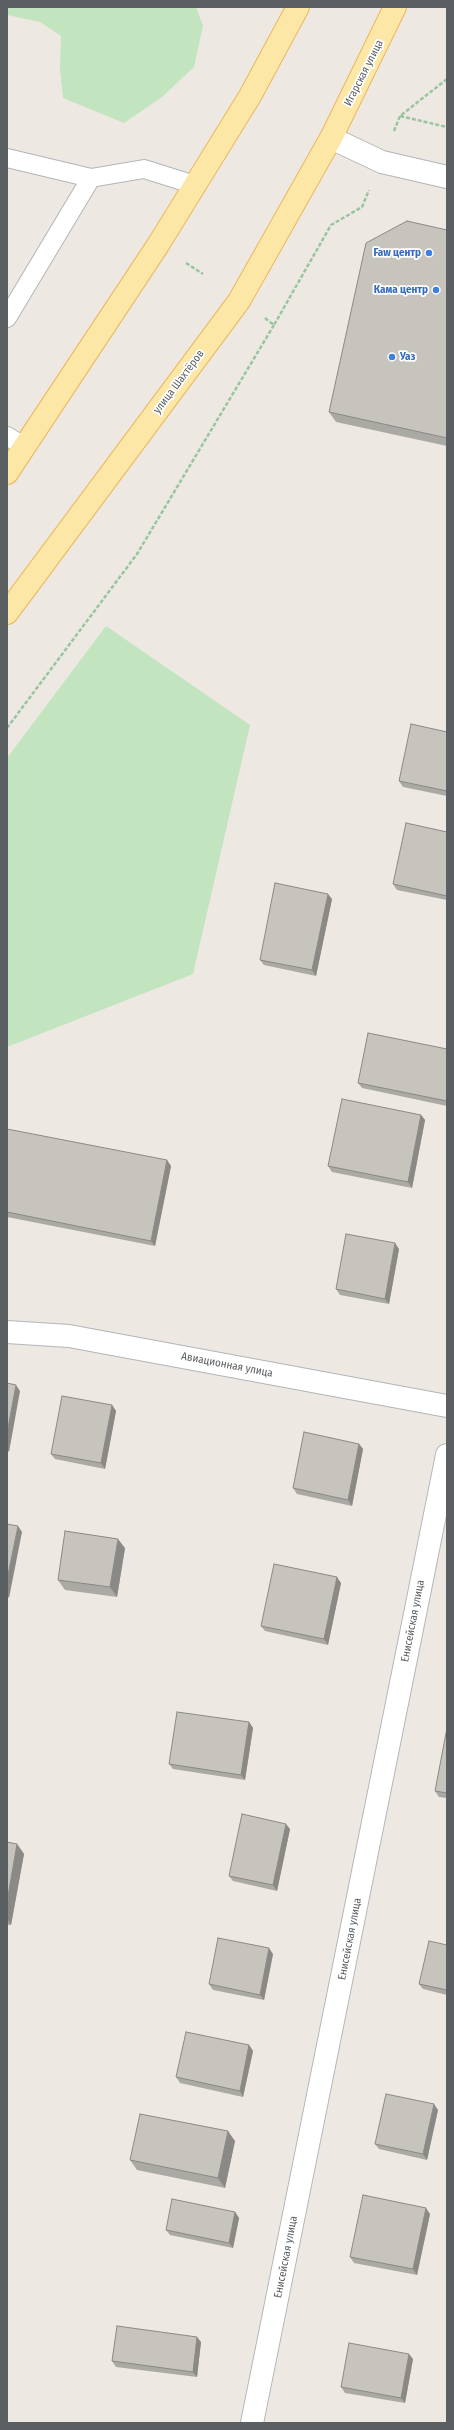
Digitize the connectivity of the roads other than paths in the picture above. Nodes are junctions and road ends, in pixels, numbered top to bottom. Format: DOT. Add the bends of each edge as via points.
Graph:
graph roads {
  1 [pos="298,7"];
  2 [pos="395,7"];
  3 [pos="331,138"];
  4 [pos="7,158"];
  5 [pos="447,177"];
  6 [pos="91,178"];
  7 [pos="195,185"];
  8 [pos="7,318"];
  9 [pos="7,436"];
  10 [pos="25,447"];
  11 [pos="7,473"];
  12 [pos="7,613"];
  13 [pos="7,1332"];
  14 [pos="447,1406"];
  15 [pos="447,1455"];
  16 [pos="252,2423"];
  1 -- 7 [label="main road" via="250,96"];
  2 -- 3 [label="main road, Игарская улица"];
  3 -- 5 [label="street" via="382,162"];
  3 -- 12 [label="main road, улица Шахтёров" via="239,301"];
  4 -- 6 [label="lane"];
  6 -- 7 [label="lane" via="144,169"];
  6 -- 8 [label="lane"];
  7 -- 10 [label="main road"];
  9 -- 10 [label="lane"];
  10 -- 11 [label="main road"];
  13 -- 14 [label="street, Авиационная улица" via="70,1336"];
  15 -- 16 [label="street, Енисейская улица"];
}
